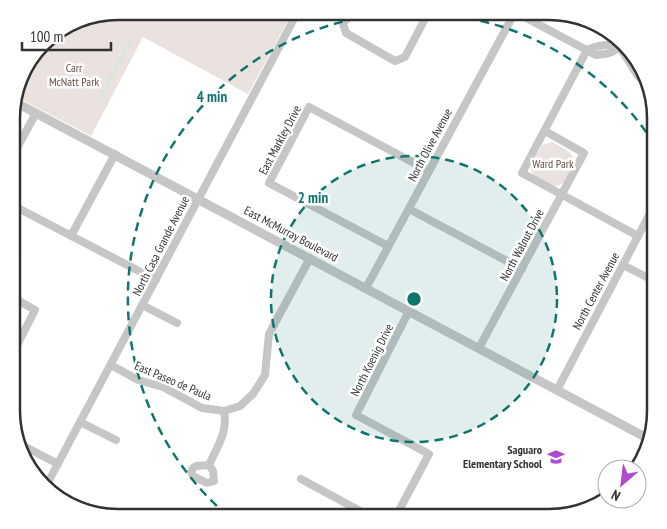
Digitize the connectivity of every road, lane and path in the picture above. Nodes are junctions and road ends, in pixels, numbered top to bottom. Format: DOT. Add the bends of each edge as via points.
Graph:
graph roads {
  1 [pos="293,20"];
  2 [pos="345,20"];
  3 [pos="424,20"];
  4 [pos="511,20"];
  5 [pos="530,20"];
  6 [pos="617,47"];
  7 [pos="587,50"];
  8 [pos="21,105"];
  9 [pos="36,113"];
  10 [pos="545,132"];
  11 [pos="20,142"];
  12 [pos="115,154"];
  13 [pos="429,171"];
  14 [pos="562,194"];
  15 [pos="198,198"];
  16 [pos="20,209"];
  17 [pos="408,209"];
  18 [pos="647,219"];
  19 [pos="70,236"];
  20 [pos="638,236"];
  21 [pos="388,246"];
  22 [pos="310,258"];
  23 [pos="623,265"];
  24 [pos="522,269"];
  25 [pos="647,277"];
  26 [pos="156,280"];
  27 [pos="366,288"];
  28 [pos="20,302"];
  29 [pos="142,305"];
  30 [pos="409,311"];
  31 [pos="177,324"];
  32 [pos="20,339"];
  33 [pos="478,348"];
  34 [pos="110,365"];
  35 [pos="557,390"];
  36 [pos="224,410"];
  37 [pos="80,422"];
  38 [pos="644,436"];
  39 [pos="116,440"];
  40 [pos="26,447"];
  41 [pos="58,464"];
  42 [pos="209,464"];
  43 [pos="301,480"];
  44 [pos="49,481"];
  45 [pos="356,509"];
  46 [pos="401,509"];
  1 -- 15 [label="street, North Casa Grande Avenue"];
  2 -- 3 [label="street" via="346,33 395,60 405,57"];
  4 -- 13 [label="street, North Olive Avenue"];
  5 -- 7 [label="street"];
  6 -- 7 [label="street" via="611,53 596,56"];
  7 -- 10 [label="street"];
  8 -- 9 [label="street, East McMurray Boulevard"];
  9 -- 11 [label="street"];
  9 -- 12 [label="street, East McMurray Boulevard"];
  10 -- 14 [label="street, North Walnut Drive" via="584,153"];
  10 -- 14 [label="street" via="522,174"];
  12 -- 15 [label="street, East McMurray Boulevard"];
  12 -- 19 [label="street"];
  13 -- 17 [label="street, North Olive Avenue"];
  13 -- 21 [label="street, East Markley Drive" via="309,107 269,183"];
  14 -- 20 [label="street"];
  14 -- 24 [label="street, North Walnut Drive"];
  15 -- 22 [label="street, East McMurray Boulevard"];
  15 -- 26 [label="street, North Casa Grande Avenue"];
  16 -- 19 [label="street"];
  17 -- 21 [label="street, North Olive Avenue"];
  17 -- 24 [label="street"];
  18 -- 20 [label="street, North Center Avenue"];
  19 -- 26 [label="street"];
  20 -- 23 [label="street, North Center Avenue"];
  21 -- 27 [label="street, North Olive Avenue"];
  22 -- 27 [label="street, East McMurray Boulevard"];
  22 -- 36 [label="street, East Paseo de Paula" via="269,334 265,375 254,394 240,406"];
  23 -- 25 [label="street"];
  23 -- 35 [label="street, North Center Avenue"];
  24 -- 33 [label="street, North Walnut Drive"];
  26 -- 29 [label="street, North Casa Grande Avenue"];
  27 -- 30 [label="street, East McMurray Boulevard"];
  28 -- 32 [label="street" via="35,310"];
  29 -- 31 [label="street"];
  29 -- 34 [label="street, North Casa Grande Avenue"];
  30 -- 33 [label="street, East McMurray Boulevard"];
  30 -- 46 [label="street, North Koenig Drive" via="356,415 429,454"];
  33 -- 35 [label="street, East McMurray Boulevard"];
  34 -- 36 [label="street, East Paseo de Paula" via="202,408"];
  34 -- 37 [label="street, North Casa Grande Avenue"];
  35 -- 38 [label="street, East McMurray Boulevard"];
  36 -- 42 [label="street" via="226,429"];
  37 -- 39 [label="street"];
  37 -- 41 [label="street, North Casa Grande Avenue"];
  40 -- 41 [label="street"];
  41 -- 44 [label="street, North Casa Grande Avenue"];
  43 -- 45 [label="street"];
}
